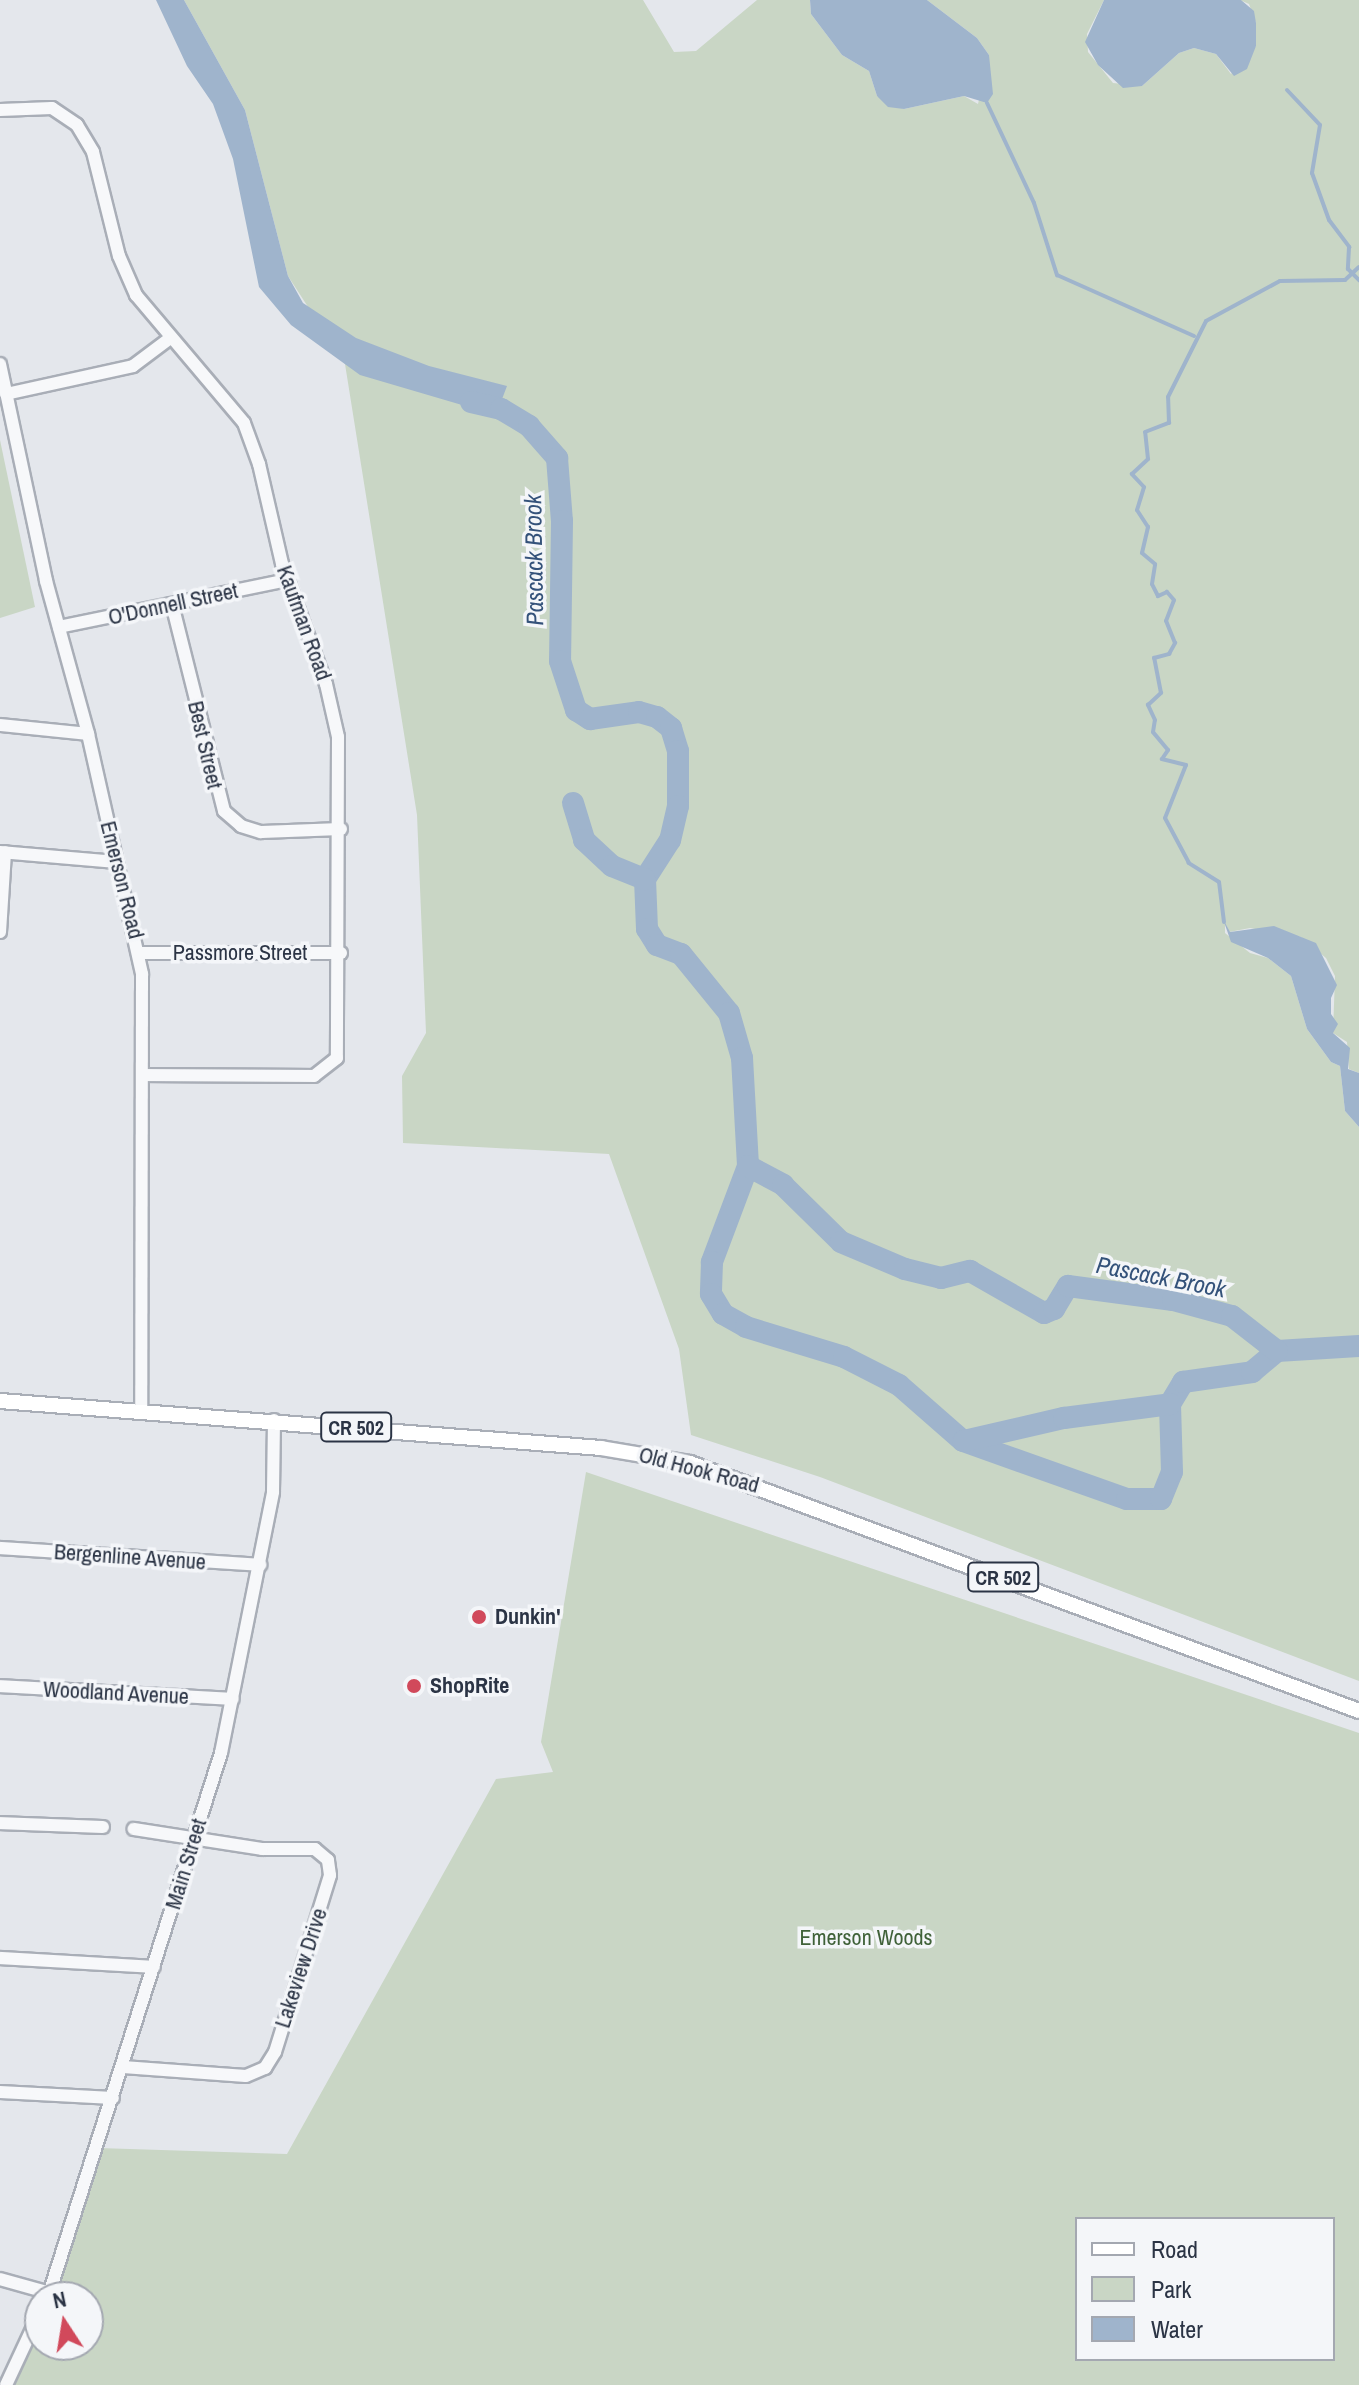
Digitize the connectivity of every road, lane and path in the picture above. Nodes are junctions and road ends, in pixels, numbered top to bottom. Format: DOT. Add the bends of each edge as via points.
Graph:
graph roads {
  1 [pos="0,110"];
  2 [pos="169,339"];
  3 [pos="0,364"];
  4 [pos="6,394"];
  5 [pos="288,580"];
  6 [pos="172,604"];
  7 [pos="59,627"];
  8 [pos="0,725"];
  9 [pos="88,734"];
  10 [pos="341,829"];
  11 [pos="3,852"];
  12 [pos="117,862"];
  13 [pos="0,932"];
  14 [pos="140,953"];
  15 [pos="341,953"];
  16 [pos="144,1075"];
  17 [pos="0,1401"];
  18 [pos="141,1409"];
  19 [pos="274,1420"];
  20 [pos="0,1548"];
  21 [pos="260,1565"];
  22 [pos="0,1686"];
  23 [pos="233,1699"];
  24 [pos="1359,1711"];
  25 [pos="0,1823"];
  26 [pos="103,1827"];
  27 [pos="134,1829"];
  28 [pos="195,1836"];
  29 [pos="0,1958"];
  30 [pos="154,1967"];
  31 [pos="123,2067"];
  32 [pos="0,2092"];
  33 [pos="113,2098"];
  34 [pos="0,2279"];
  35 [pos="54,2281"];
  36 [pos="24,2287"];
  37 [pos="24,2346"];
  38 [pos="6,2385"];
  1 -- 2 [label="street, Kaufman Road" via="52,108 84,135 126,276"];
  2 -- 4 [label="street" via="133,366"];
  2 -- 5 [label="street, Kaufman Road" via="244,423"];
  3 -- 4 [label="street, Emerson Road"];
  4 -- 7 [label="street, Emerson Road"];
  5 -- 6 [label="street, O'Donnell Street"];
  5 -- 10 [label="street, Kaufman Road" via="333,710"];
  6 -- 7 [label="street, O'Donnell Street"];
  6 -- 10 [label="street, Best Street" via="224,811 251,830"];
  7 -- 9 [label="street, Emerson Road"];
  8 -- 9 [label="street"];
  9 -- 12 [label="street, Emerson Road"];
  10 -- 15 [label="street, Kaufman Road"];
  11 -- 12 [label="street"];
  11 -- 13 [label="street"];
  12 -- 14 [label="street, Emerson Road"];
  14 -- 15 [label="street, Passmore Street"];
  14 -- 16 [label="street, Emerson Road"];
  15 -- 16 [label="street, Kaufman Road" via="341,1049 322,1073"];
  16 -- 18 [label="street, Emerson Road"];
  17 -- 18 [label="main road, Old Hook Road / CR 502"];
  18 -- 19 [label="main road, Old Hook Road / CR 502"];
  19 -- 21 [label="street, Main Street" via="273,1492"];
  19 -- 24 [label="main road, Old Hook Road / CR 502" via="609,1448 690,1463"];
  20 -- 21 [label="street, Bergenline Avenue"];
  21 -- 23 [label="street, Main Street"];
  22 -- 23 [label="street, Woodland Avenue"];
  23 -- 28 [label="street, Main Street"];
  25 -- 26 [label="street"];
  27 -- 28 [label="street"];
  28 -- 30 [label="street, Main Street"];
  28 -- 31 [label="street, Lakeview Drive" via="262,1849 315,1849 328,1860 330,1875 275,2052 265,2068 246,2076"];
  29 -- 30 [label="street"];
  30 -- 31 [label="street, Main Street"];
  31 -- 33 [label="street, Main Street"];
  32 -- 33 [label="street"];
  33 -- 35 [label="street, Main Street"];
  34 -- 36 [label="street"];
  37 -- 38 [label="street"];
}
